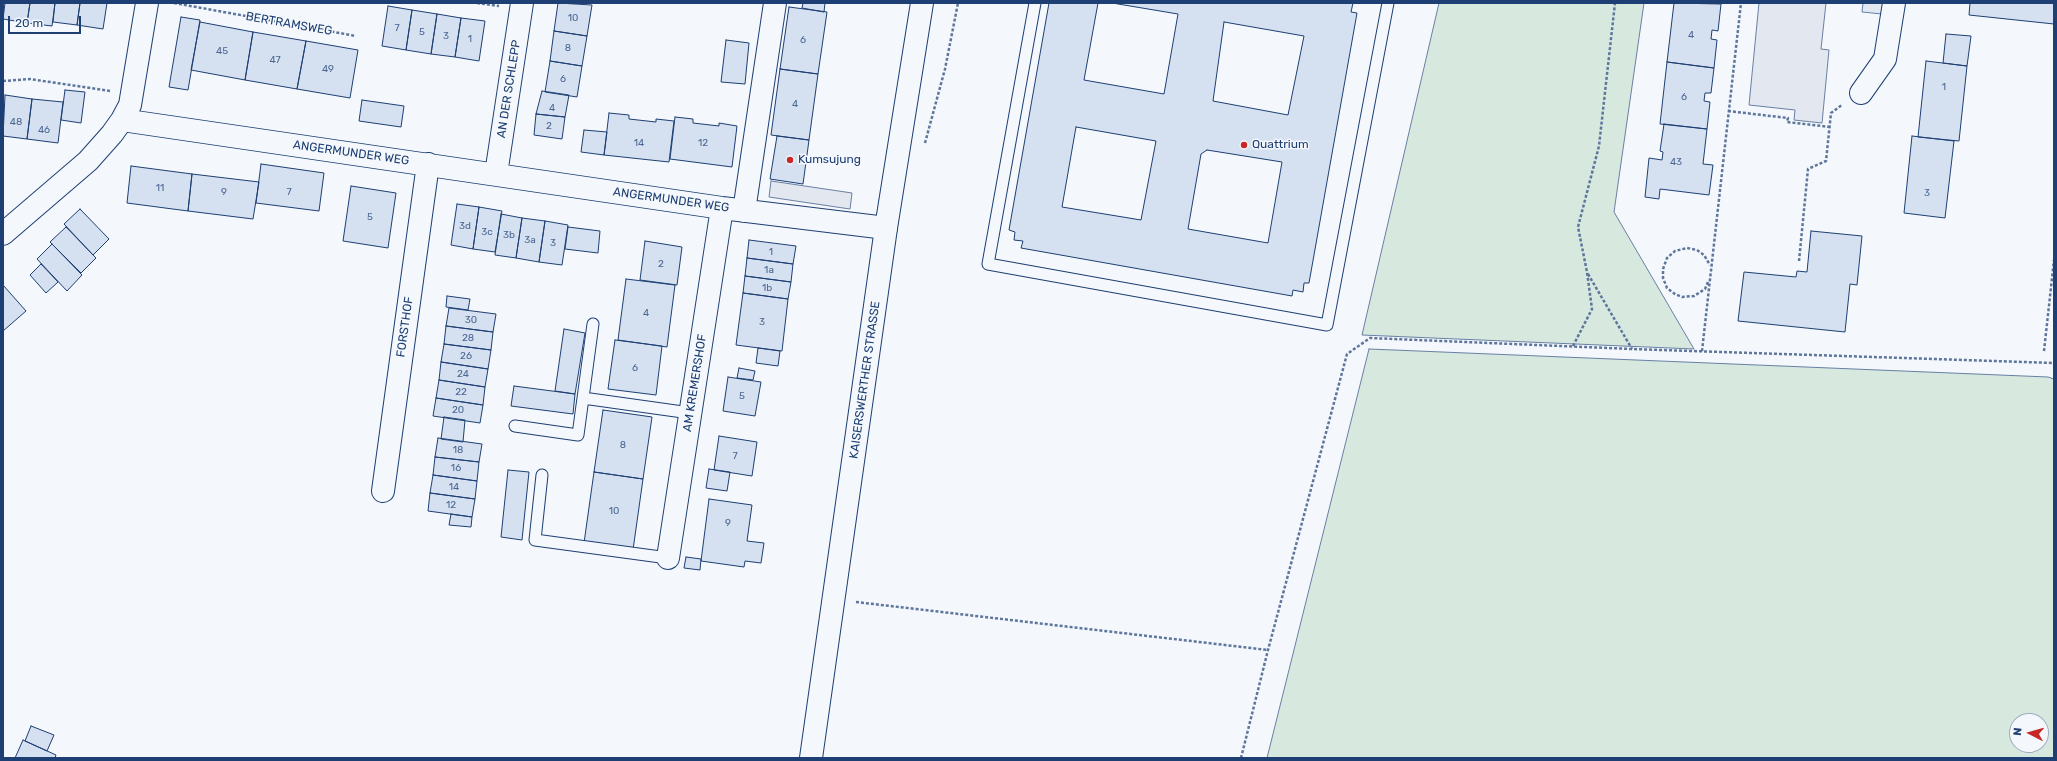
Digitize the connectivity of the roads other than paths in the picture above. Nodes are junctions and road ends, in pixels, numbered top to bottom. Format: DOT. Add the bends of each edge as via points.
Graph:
graph roads {
  1 [pos="147,3"];
  2 [pos="522,3"];
  3 [pos="775,3"];
  4 [pos="922,3"];
  5 [pos="1035,3"];
  6 [pos="1388,3"];
  7 [pos="1894,3"];
  8 [pos="1861,93"];
  9 [pos="122,120"];
  10 [pos="428,164"];
  11 [pos="496,174"];
  12 [pos="722,208"];
  13 [pos="744,211"];
  14 [pos="886,228"];
  15 [pos="3,234"];
  16 [pos="593,324"];
  17 [pos="583,398"];
  18 [pos="690,413"];
  19 [pos="515,426"];
  20 [pos="542,475"];
  21 [pos="383,491"];
  22 [pos="668,558"];
  23 [pos="811,758"];
  1 -- 9 [label="street" via="130,105"];
  2 -- 11 [label="street, AN DER SCHLEPP"];
  3 -- 13 [label="street, ANGERMUNDER WEG"];
  4 -- 14 [label="street, KAISERSWERTHER STRASSE"];
  5 -- 6 [label="lane" via="988,264 1327,326"];
  7 -- 8 [label="street" via="1885,59"];
  9 -- 10 [label="street, ANGERMUNDER WEG"];
  9 -- 15 [label="street" via="88,161"];
  10 -- 11 [label="street, ANGERMUNDER WEG"];
  10 -- 21 [label="street, FORSTHOF"];
  11 -- 12 [label="street, ANGERMUNDER WEG"];
  12 -- 13 [label="street, ANGERMUNDER WEG"];
  12 -- 18 [label="street, AM KREMERSHOF"];
  13 -- 14 [label="street, ANGERMUNDER WEG"];
  14 -- 23 [label="street, KAISERSWERTHER STRASSE"];
  16 -- 17 [label="lane"];
  17 -- 18 [label="lane"];
  17 -- 19 [label="lane" via="578,435"];
  18 -- 22 [label="street, AM KREMERSHOF"];
  20 -- 22 [label="lane" via="535,540"];
}
